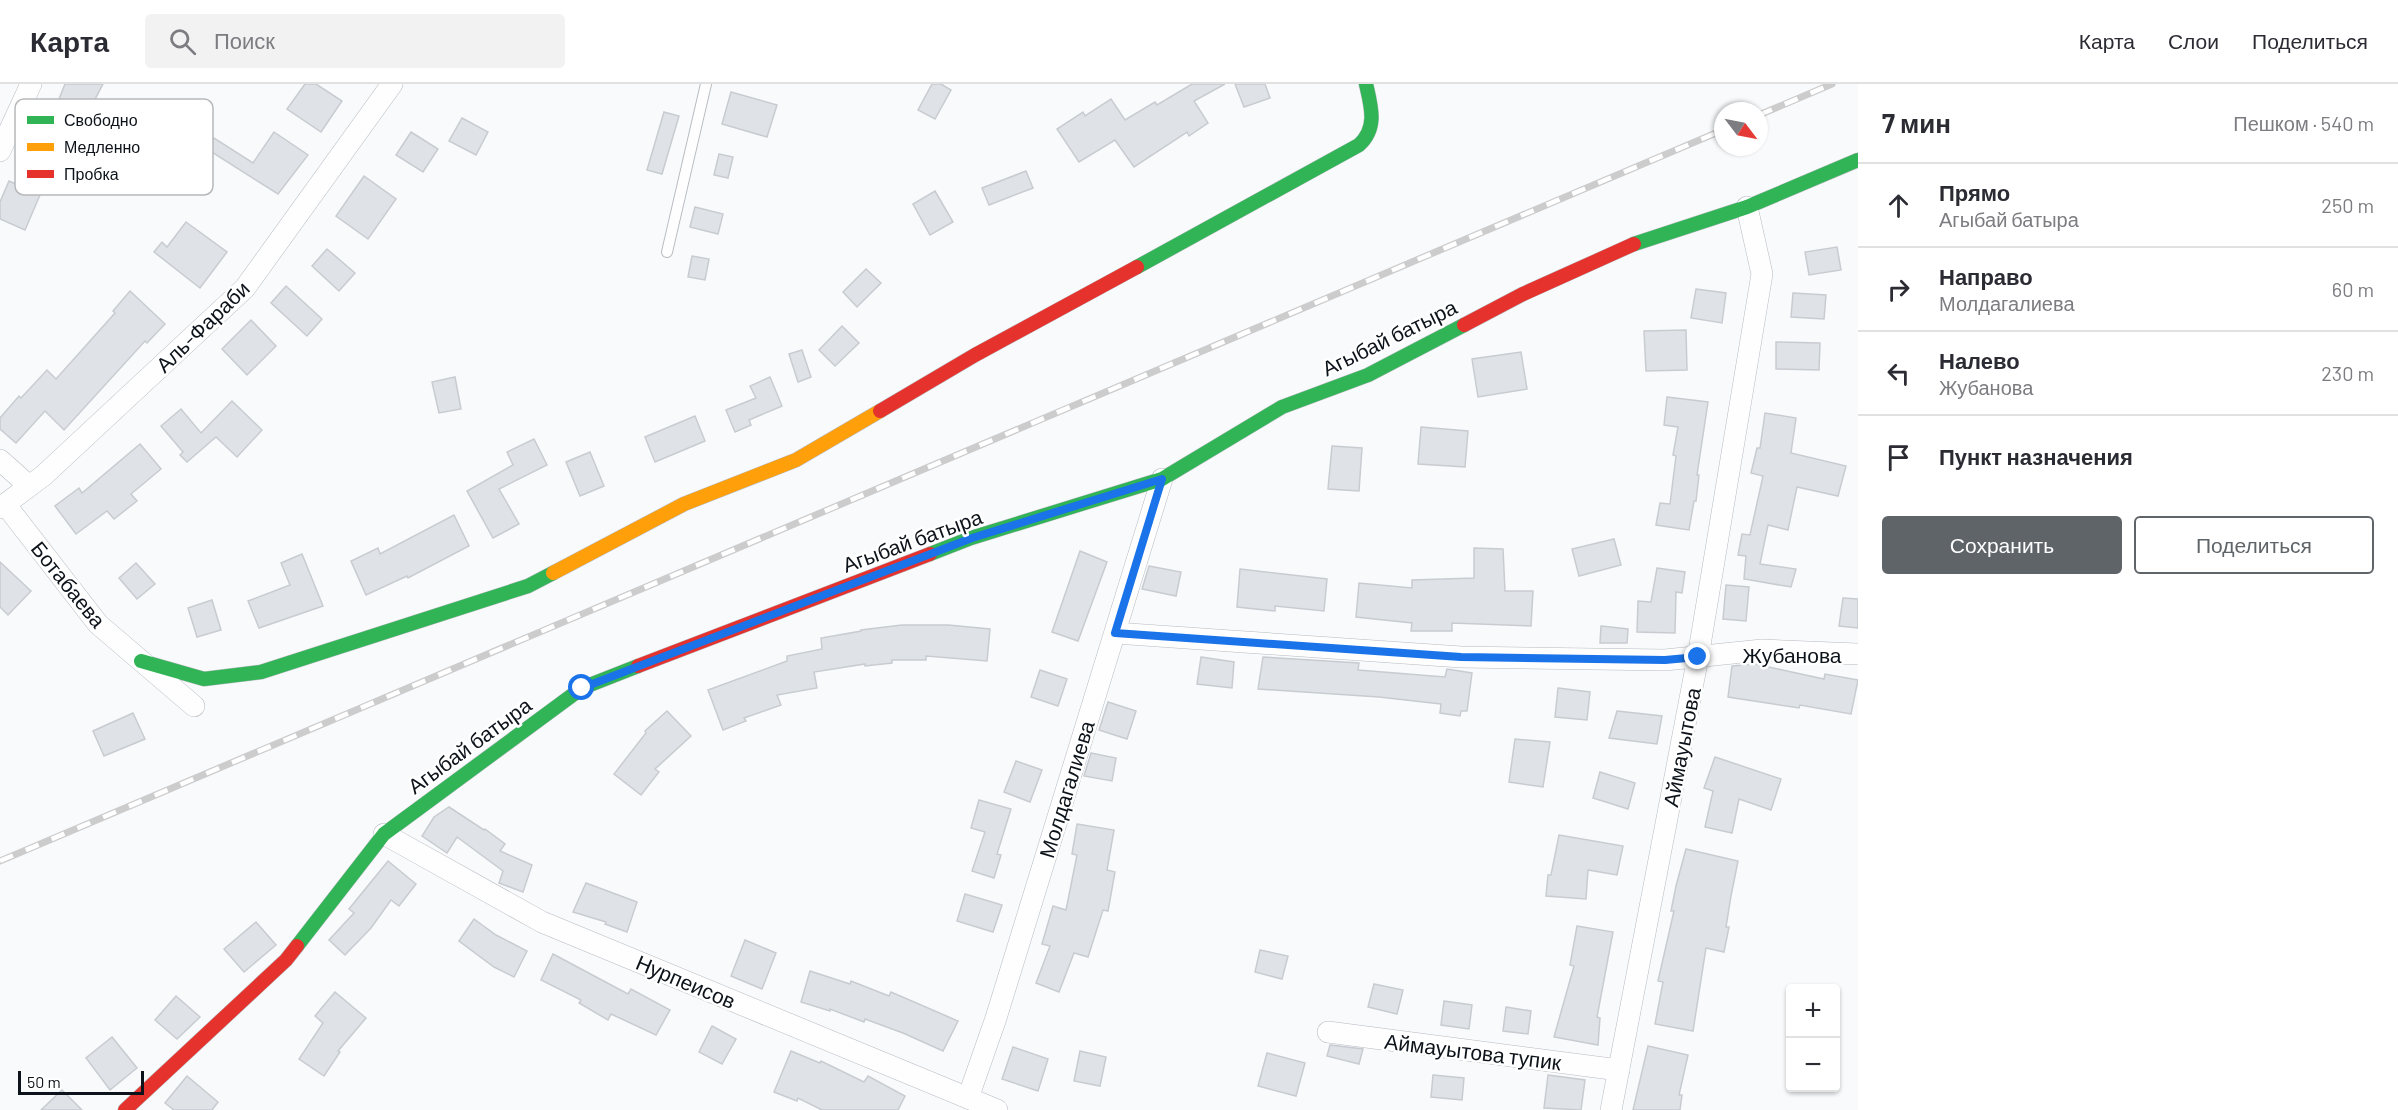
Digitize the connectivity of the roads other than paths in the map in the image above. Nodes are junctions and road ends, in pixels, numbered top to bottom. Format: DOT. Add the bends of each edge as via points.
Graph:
graph roads {
  1 [pos="31,84"];
  2 [pos="392,84"];
  3 [pos="706,84"];
  4 [pos="1366,84"];
  5 [pos="24,99"];
  6 [pos="15,119"];
  7 [pos="0,151"];
  8 [pos="1858,160"];
  9 [pos="1747,207"];
  10 [pos="667,252"];
  11 [pos="0,460"];
  12 [pos="1162,479"];
  13 [pos="29,486"];
  14 [pos="3,506"];
  15 [pos="1115,633"];
  16 [pos="1858,654"];
  17 [pos="1698,657"];
  18 [pos="141,661"];
  19 [pos="194,706"];
  20 [pos="384,834"];
  21 [pos="1328,1032"];
  22 [pos="1619,1070"];
  23 [pos="968,1098"];
  24 [pos="125,1110"];
  25 [pos="997,1110"];
  26 [pos="1611,1110"];
  1 -- 5 [label="street"];
  2 -- 13 [label="street, Аль-Фараби" via="245,288"];
  3 -- 10 [label="lane"];
  4 -- 18 [label="street" via="1371,123 1368,136 1352,151 975,355 796,460 684,504 528,586 261,672 204,680"];
  6 -- 7 [label="street"];
  8 -- 9 [label="street, Агыбай батыра"];
  9 -- 12 [label="street, Агыбай батыра" via="1637,243 1523,294 1368,375 1282,407"];
  9 -- 17 [label="street, Аймауытова" via="1762,274"];
  11 -- 13 [label="street"];
  12 -- 15 [label="street, Молдагалиева"];
  12 -- 20 [label="street, Агыбай батыра" via="972,538 582,688"];
  13 -- 14 [label="street, Аль-Фараби"];
  14 -- 18 [label="street, Ботабаева" via="98,624"];
  15 -- 17 [label="street, Жубанова" via="1461,657"];
  15 -- 23 [label="street, Молдагалиева"];
  16 -- 17 [label="street, Жубанова" via="1762,650"];
  17 -- 22 [label="street, Аймауытова"];
  18 -- 19 [label="street, Ботабаева"];
  20 -- 23 [label="street, Нурпеисов" via="542,922"];
  20 -- 24 [label="street, Агыбай батыра" via="286,960"];
  21 -- 22 [label="street, Аймауытова тупик"];
  22 -- 26 [label="street, Аймауытова"];
  23 -- 25 [label="street, Нурпеисов"];
}
